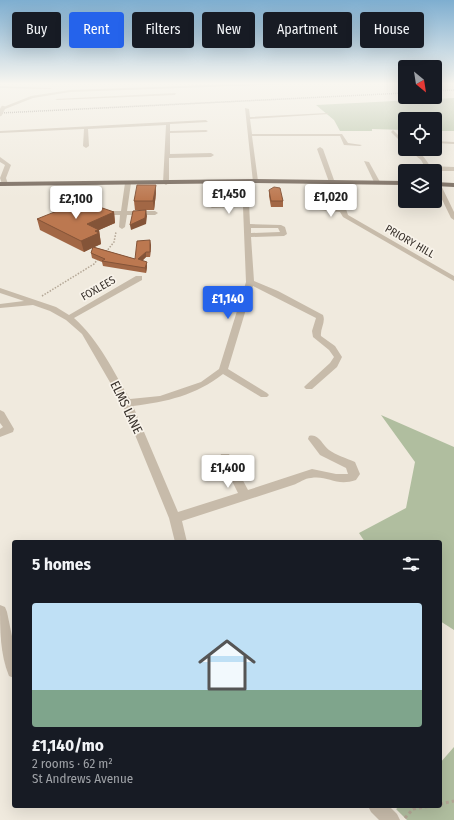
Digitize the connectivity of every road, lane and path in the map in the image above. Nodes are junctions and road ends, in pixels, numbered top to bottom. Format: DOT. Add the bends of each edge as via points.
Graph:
graph roads {
  1 [pos="182,122"];
  2 [pos="249,122"];
  3 [pos="168,123"];
  4 [pos="86,127"];
  5 [pos="206,131"];
  6 [pos="393,131"];
  7 [pos="0,132"];
  8 [pos="168,132"];
  9 [pos="250,135"];
  10 [pos="398,136"];
  11 [pos="442,142"];
  12 [pos="454,143"];
  13 [pos="360,145"];
  14 [pos="86,146"];
  15 [pos="320,149"];
  16 [pos="167,156"];
  17 [pos="211,156"];
  18 [pos="0,160"];
  19 [pos="366,162"];
  20 [pos="442,169"];
  21 [pos="454,169"];
  22 [pos="245,181"];
  23 [pos="255,181"];
  24 [pos="333,182"];
  25 [pos="377,182"];
  26 [pos="2,183"];
  27 [pos="128,183"];
  28 [pos="166,183"];
  29 [pos="398,183"];
  30 [pos="442,183"];
  31 [pos="454,185"];
  32 [pos="442,194"];
  33 [pos="247,205"];
  34 [pos="212,206"];
  35 [pos="321,209"];
  36 [pos="343,210"];
  37 [pos="94,213"];
  38 [pos="124,213"];
  39 [pos="155,213"];
  40 [pos="454,218"];
  41 [pos="248,226"];
  42 [pos="122,227"];
  43 [pos="249,235"];
  44 [pos="104,253"];
  45 [pos="99,258"];
  46 [pos="139,278"];
  47 [pos="454,280"];
  48 [pos="250,282"];
  49 [pos="0,290"];
  50 [pos="34,303"];
  51 [pos="0,306"];
  52 [pos="69,318"];
  53 [pos="223,370"];
  54 [pos="309,387"];
  55 [pos="264,395"];
  56 [pos="127,403"];
  57 [pos="0,414"];
  58 [pos="0,433"];
  59 [pos="313,439"];
  60 [pos="225,457"];
  61 [pos="245,496"];
  62 [pos="175,518"];
  63 [pos="180,540"];
  64 [pos="0,612"];
  65 [pos="12,661"];
  66 [pos="454,801"];
  67 [pos="442,804"];
  68 [pos="379,808"];
  69 [pos="419,808"];
  70 [pos="391,820"];
  71 [pos="403,820"];
  1 -- 3 [label="street"];
  2 -- 9 [label="street"];
  3 -- 4 [label="street"];
  3 -- 8 [label="street"];
  4 -- 7 [label="street"];
  4 -- 14 [label="street"];
  5 -- 8 [label="street"];
  6 -- 10 [label="street"];
  8 -- 16 [label="street"];
  9 -- 13 [label="street" via="342,135 346,144"];
  9 -- 23 [label="street"];
  11 -- 12 [label="street"];
  15 -- 24 [label="street, PRIORY HILL"];
  16 -- 17 [label="street"];
  16 -- 28 [label="street"];
  18 -- 26 [label="street" via="8,167"];
  19 -- 25 [label="street"];
  20 -- 21 [label="street"];
  22 -- 23 [label="main road"];
  22 -- 28 [label="main road"];
  22 -- 33 [label="street"];
  23 -- 24 [label="main road"];
  24 -- 25 [label="main road"];
  24 -- 36 [label="street, PRIORY HILL"];
  25 -- 29 [label="main road"];
  26 -- 27 [label="main road"];
  27 -- 28 [label="main road"];
  27 -- 38 [label="street"];
  30 -- 31 [label="main road"];
  32 -- 40 [label="street"];
  33 -- 34 [label="street"];
  33 -- 41 [label="street"];
  35 -- 36 [label="street"];
  36 -- 47 [label="street, PRIORY HILL" via="345,216"];
  37 -- 38 [label="street"];
  38 -- 39 [label="street"];
  38 -- 42 [label="street"];
  41 -- 43 [label="street"];
  41 -- 43 [label="street" via="281,227 284,234"];
  42 -- 44 [label="path" via="116,230 114,242"];
  43 -- 48 [label="street"];
  45 -- 50 [label="path" via="94,264"];
  46 -- 52 [label="street, FOXLEES"];
  48 -- 53 [label="street"];
  48 -- 54 [label="street" via="320,317 316,329 317,337 336,352 338,359"];
  49 -- 50 [label="street, ELMS LANE"];
  50 -- 51 [label="street, ELMS LANE"];
  50 -- 52 [label="street, ELMS LANE"];
  52 -- 56 [label="street, ELMS LANE" via="89,337"];
  53 -- 55 [label="street"];
  53 -- 56 [label="street" via="204,384 161,399"];
  56 -- 62 [label="street, ELMS LANE"];
  57 -- 58 [label="street" via="9,429"];
  59 -- 61 [label="street" via="324,452 351,465 354,474 352,477 341,479 312,473"];
  60 -- 61 [label="street"];
  61 -- 62 [label="street"];
  62 -- 63 [label="street, ELMS LANE"];
  64 -- 65 [label="street"];
  66 -- 67 [label="path"];
  68 -- 70 [label="street"];
  69 -- 71 [label="path" via="413,809"];
}
